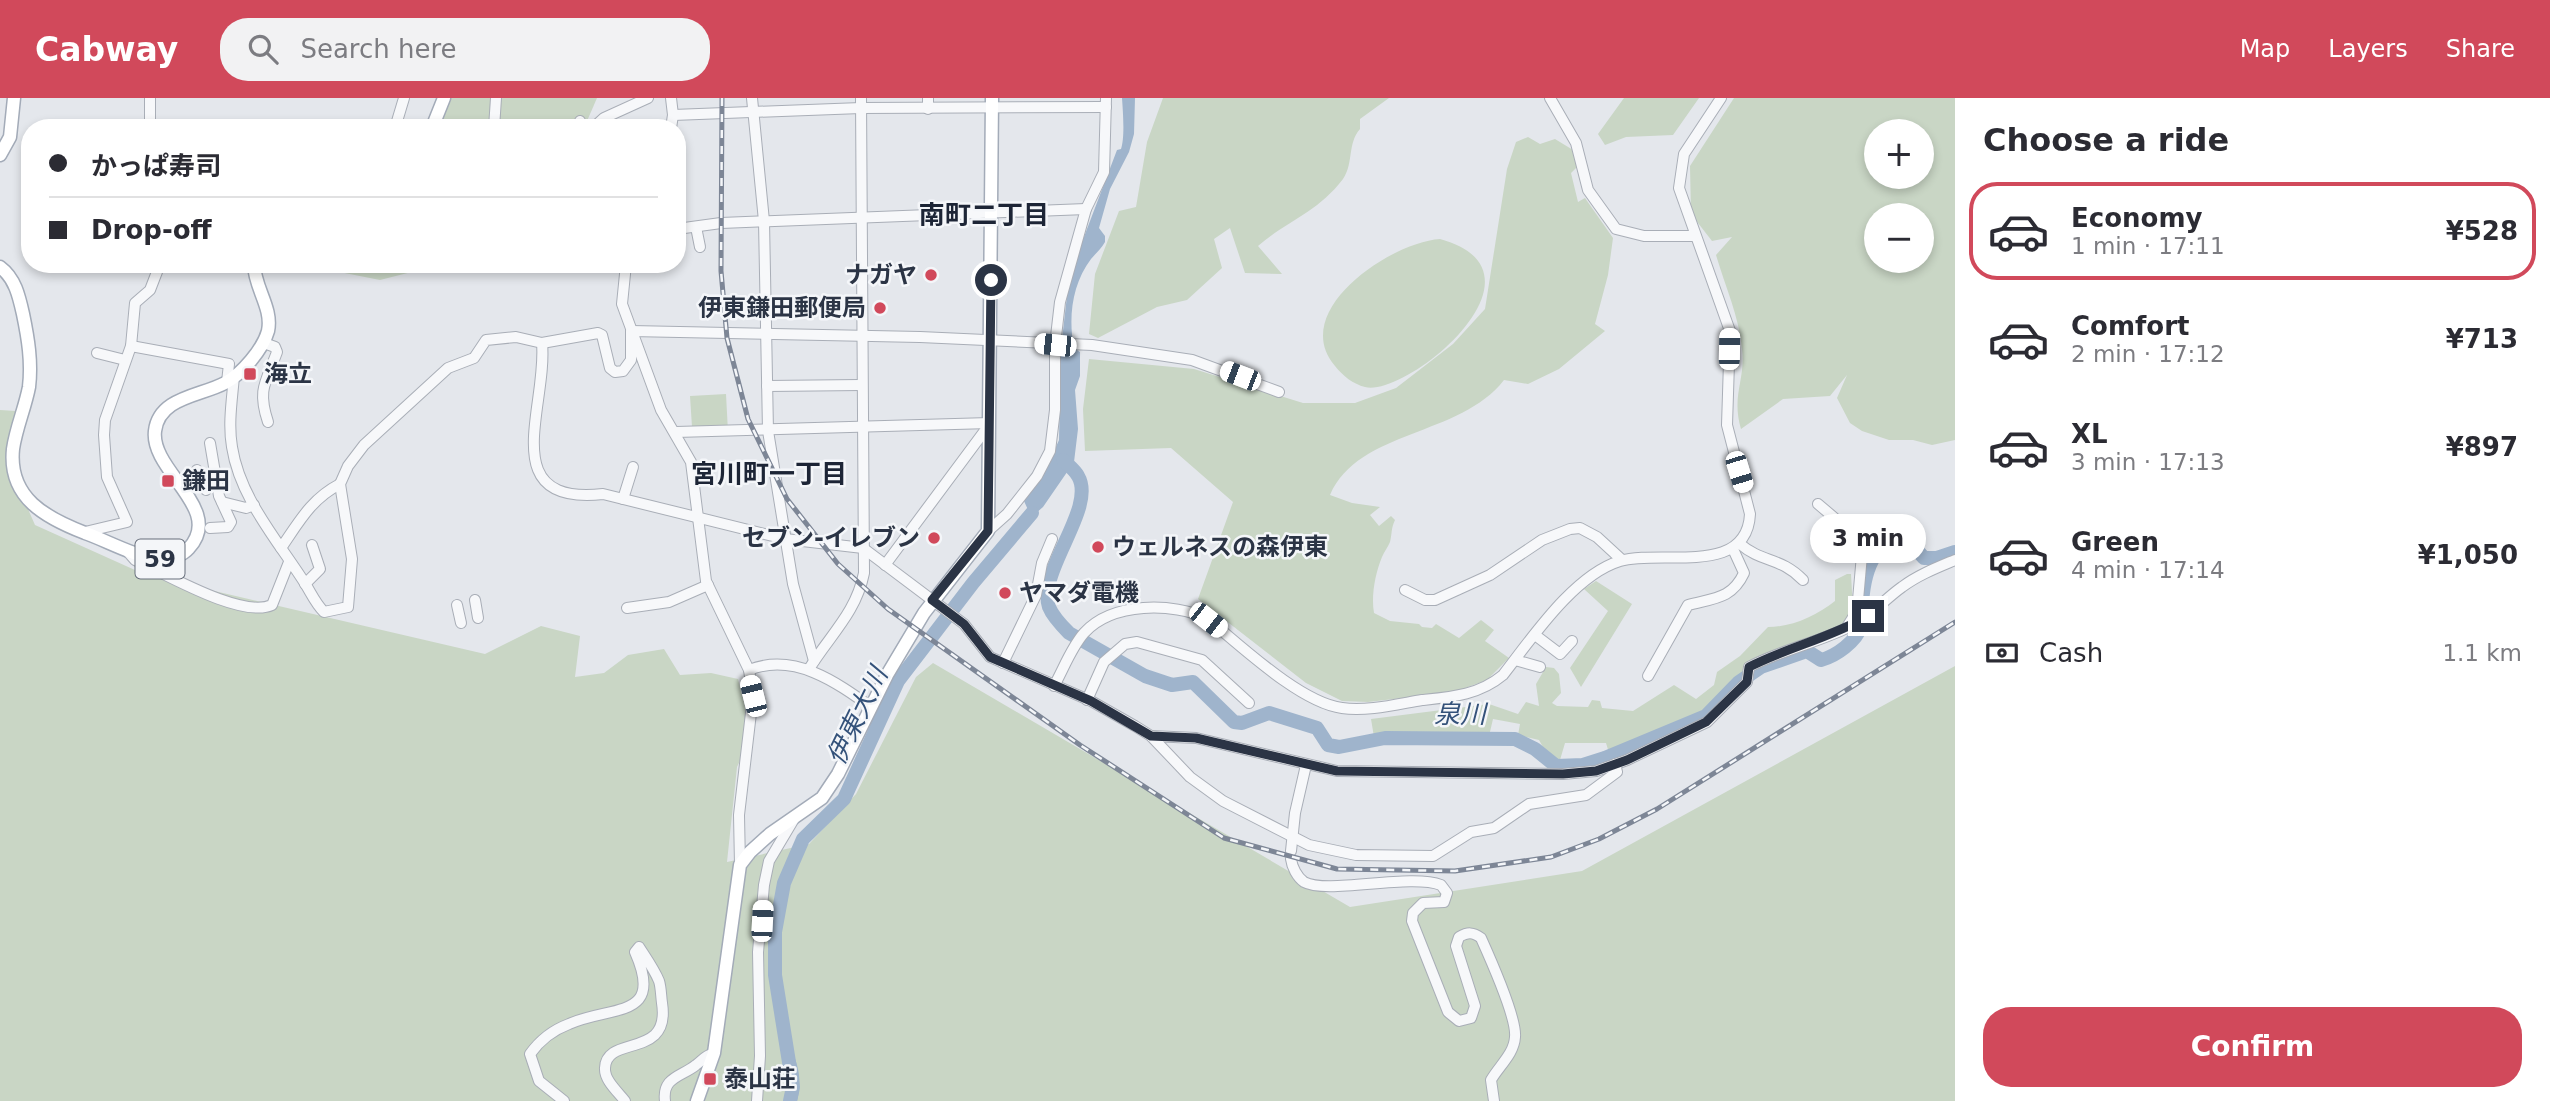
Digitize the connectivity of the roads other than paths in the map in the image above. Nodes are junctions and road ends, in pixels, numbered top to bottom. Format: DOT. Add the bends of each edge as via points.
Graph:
graph roads {
  1 [pos="14,98"];
  2 [pos="150,98"];
  3 [pos="404,98"];
  4 [pos="444,98"];
  5 [pos="496,98"];
  6 [pos="648,98"];
  7 [pos="671,98"];
  8 [pos="752,98"];
  9 [pos="1550,98"];
  10 [pos="1721,98"];
  11 [pos="1106,102"];
  12 [pos="861,103"];
  13 [pos="928,104"];
  14 [pos="992,104"];
  15 [pos="753,111"];
  16 [pos="673,115"];
  17 [pos="150,119"];
  18 [pos="398,119"];
  19 [pos="436,119"];
  20 [pos="495,119"];
  21 [pos="603,119"];
  22 [pos="672,119"];
  23 [pos="0,155"];
  24 [pos="1086,209"];
  25 [pos="991,212"];
  26 [pos="861,218"];
  27 [pos="764,221"];
  28 [pos="696,226"];
  29 [pos="686,228"];
  30 [pos="1695,236"];
  31 [pos="700,247"];
  32 [pos="0,267"];
  33 [pos="157,273"];
  34 [pos="256,273"];
  35 [pos="625,273"];
  36 [pos="631,331"];
  37 [pos="768,336"];
  38 [pos="861,336"];
  39 [pos="990,339"];
  40 [pos="264,343"];
  41 [pos="542,343"];
  42 [pos="1055,345"];
  43 [pos="131,346"];
  44 [pos="97,353"];
  45 [pos="125,360"];
  46 [pos="231,379"];
  47 [pos="861,384"];
  48 [pos="767,386"];
  49 [pos="1279,392"];
  50 [pos="268,422"];
  51 [pos="990,423"];
  52 [pos="860,427"];
  53 [pos="768,431"];
  54 [pos="676,432"];
  55 [pos="210,443"];
  56 [pos="633,467"];
  57 [pos="178,484"];
  58 [pos="340,484"];
  59 [pos="206,490"];
  60 [pos="623,499"];
  61 [pos="222,502"];
  62 [pos="1818,504"];
  63 [pos="254,505"];
  64 [pos="697,519"];
  65 [pos="210,528"];
  66 [pos="988,531"];
  67 [pos="85,532"];
  68 [pos="785,539"];
  69 [pos="1052,539"];
  70 [pos="312,545"];
  71 [pos="1736,547"];
  72 [pos="125,548"];
  73 [pos="281,548"];
  74 [pos="863,548"];
  75 [pos="1622,560"];
  76 [pos="1955,560"];
  77 [pos="289,562"];
  78 [pos="885,565"];
  79 [pos="1803,580"];
  80 [pos="305,584"];
  81 [pos="708,585"];
  82 [pos="1405,590"];
  83 [pos="475,600"];
  84 [pos="937,604"];
  85 [pos="457,605"];
  86 [pos="627,608"];
  87 [pos="478,618"];
  88 [pos="461,623"];
  89 [pos="1847,628"];
  90 [pos="1535,635"];
  91 [pos="1572,641"];
  92 [pos="1515,660"];
  93 [pos="1003,663"];
  94 [pos="811,665"];
  95 [pos="1540,667"];
  96 [pos="749,670"];
  97 [pos="1648,676"];
  98 [pos="1054,685"];
  99 [pos="1087,700"];
  100 [pos="1249,704"];
  101 [pos="871,707"];
  102 [pos="1151,736"];
  103 [pos="1615,764"];
  104 [pos="1306,765"];
  105 [pos="797,815"];
  106 [pos="1292,838"];
  107 [pos="740,865"];
  108 [pos="714,1053"];
  109 [pos="564,1101"];
  110 [pos="625,1101"];
  111 [pos="665,1101"];
  112 [pos="697,1101"];
  113 [pos="757,1101"];
  114 [pos="1494,1101"];
  1 -- 23 [label="main road" via="10,136"];
  2 -- 17 [label="street"];
  3 -- 18 [label="street"];
  4 -- 19 [label="main road"];
  5 -- 20 [label="street"];
  6 -- 21 [label="street"];
  7 -- 16 [label="street"];
  8 -- 15 [label="street"];
  9 -- 30 [label="street" via="1576,144 1588,190 1616,229 1644,236"];
  10 -- 30 [label="street" via="1684,154 1679,172 1683,205"];
  11 -- 14 [label="street"];
  11 -- 24 [label="street" via="1104,172"];
  12 -- 13 [label="street"];
  12 -- 15 [label="street"];
  12 -- 26 [label="street"];
  13 -- 14 [label="street"];
  14 -- 25 [label="main road"];
  15 -- 16 [label="street"];
  15 -- 27 [label="street"];
  16 -- 22 [label="street"];
  24 -- 25 [label="street"];
  24 -- 42 [label="street" via="1060,302"];
  25 -- 26 [label="street"];
  25 -- 39 [label="main road"];
  26 -- 27 [label="street"];
  26 -- 38 [label="street"];
  27 -- 28 [label="street"];
  27 -- 37 [label="street"];
  28 -- 29 [label="street"];
  28 -- 31 [label="street"];
  30 -- 71 [label="street" via="1730,331 1727,425 1750,514"];
  32 -- 67 [label="main road, 59" via="18,295 30,355 28,388 13,450 15,474 32,506 57,523"];
  33 -- 43 [label="street" via="150,290 135,303"];
  34 -- 40 [label="main road" via="269,319"];
  35 -- 36 [label="street" via="622,304"];
  36 -- 37 [label="street"];
  36 -- 41 [label="street" via="631,360 623,371 610,368 598,333"];
  36 -- 54 [label="street" via="661,410"];
  37 -- 38 [label="street"];
  37 -- 48 [label="street"];
  38 -- 39 [label="street"];
  38 -- 47 [label="street"];
  39 -- 42 [label="street"];
  39 -- 51 [label="main road"];
  40 -- 46 [label="main road, 59"];
  40 -- 50 [label="street" via="277,352 262,387"];
  41 -- 58 [label="street" via="516,337 486,340 474,359 448,368 364,445"];
  41 -- 60 [label="street" via="544,364 533,451 539,474 561,493"];
  42 -- 49 [label="street" via="1092,345 1192,360"];
  42 -- 66 [label="street" via="1050,451 1037,477"];
  43 -- 45 [label="street"];
  43 -- 46 [label="street" via="229,364"];
  44 -- 45 [label="street"];
  45 -- 67 [label="street" via="104,435 107,477 127,522"];
  46 -- 57 [label="main road, 59" via="177,401 156,423 158,452"];
  46 -- 63 [label="street" via="232,446"];
  47 -- 48 [label="street"];
  47 -- 52 [label="street"];
  48 -- 53 [label="street"];
  51 -- 52 [label="street"];
  51 -- 66 [label="main road"];
  51 -- 78 [label="street"];
  52 -- 53 [label="street"];
  52 -- 74 [label="street"];
  53 -- 54 [label="street"];
  53 -- 68 [label="street"];
  54 -- 64 [label="street" via="691,462"];
  55 -- 61 [label="street"];
  56 -- 60 [label="street"];
  57 -- 59 [label="street" via="199,474"];
  57 -- 72 [label="main road, 59" via="196,511 198,526 192,545 166,559"];
  58 -- 73 [label="street" via="302,514"];
  58 -- 80 [label="street" via="352,559 348,607 324,612"];
  60 -- 64 [label="street"];
  61 -- 63 [label="street" via="246,508"];
  61 -- 65 [label="street" via="231,524"];
  62 -- 89 [label="street" via="1838,521 1862,555 1857,611"];
  63 -- 73 [label="street"];
  64 -- 68 [label="street"];
  64 -- 81 [label="street"];
  66 -- 84 [label="main road"];
  67 -- 72 [label="main road, 59"];
  68 -- 74 [label="street"];
  68 -- 94 [label="street"];
  69 -- 93 [label="street" via="1036,595"];
  70 -- 80 [label="street" via="320,569"];
  71 -- 75 [label="street" via="1708,556"];
  71 -- 79 [label="street" via="1789,566"];
  71 -- 97 [label="street" via="1744,573 1738,584 1732,592 1688,605"];
  72 -- 77 [label="street" via="135,560 222,601 263,609 272,605"];
  73 -- 77 [label="street"];
  74 -- 78 [label="street"];
  74 -- 94 [label="street" via="864,573 857,599"];
  75 -- 82 [label="street" via="1597,537 1580,528 1570,529 1435,600"];
  75 -- 90 [label="street" via="1587,580"];
  76 -- 89 [label="street" via="1923,573"];
  77 -- 80 [label="street"];
  78 -- 84 [label="street"];
  81 -- 86 [label="street" via="668,603"];
  81 -- 96 [label="street"];
  83 -- 87 [label="street"];
  84 -- 93 [label="street" via="964,624 990,657"];
  84 -- 101 [label="main road"];
  85 -- 88 [label="street"];
  89 -- 103 [label="street" via="1777,652 1749,667 1747,682 1706,722"];
  90 -- 91 [label="street" via="1560,654"];
  90 -- 92 [label="street"];
  92 -- 95 [label="street"];
  92 -- 98 [label="street" via="1489,687 1478,691 1344,709 1300,691 1195,613 1155,608 1120,612 1093,625 1077,642"];
  93 -- 98 [label="street"];
  94 -- 96 [label="street" via="770,664"];
  94 -- 101 [label="street"];
  96 -- 107 [label="street" via="753,696 739,815"];
  98 -- 99 [label="street"];
  99 -- 100 [label="street" via="1104,662 1115,651 1137,642 1202,660"];
  99 -- 102 [label="street"];
  101 -- 105 [label="main road" via="822,798"];
  102 -- 104 [label="street" via="1196,738"];
  102 -- 106 [label="street" via="1189,777"];
  103 -- 104 [label="street" via="1563,774 1337,771"];
  103 -- 106 [label="street" via="1617,772 1586,795 1529,804 1494,828 1471,832 1433,856 1356,855"];
  104 -- 106 [label="street"];
  105 -- 107 [label="main road"];
  105 -- 113 [label="street" via="774,851 764,885 758,952"];
  106 -- 114 [label="street" via="1295,872 1317,886 1441,885 1447,893 1444,902 1423,903 1412,921 1448,1012 1459,1021 1471,1018 1475,1006 1456,946 1459,937 1474,933 1481,938 1504,994 1516,1036 1491,1080"];
  107 -- 108 [label="main road"];
  108 -- 111 [label="street" via="673,1077 666,1085"];
  108 -- 112 [label="main road"];
  109 -- 110 [label="street" via="539,1081 530,1054 539,1041 569,1023 631,1007 641,998 645,983 635,951 639,947 659,982 663,1023 658,1033 642,1044 618,1049 608,1059 607,1078"];
}
